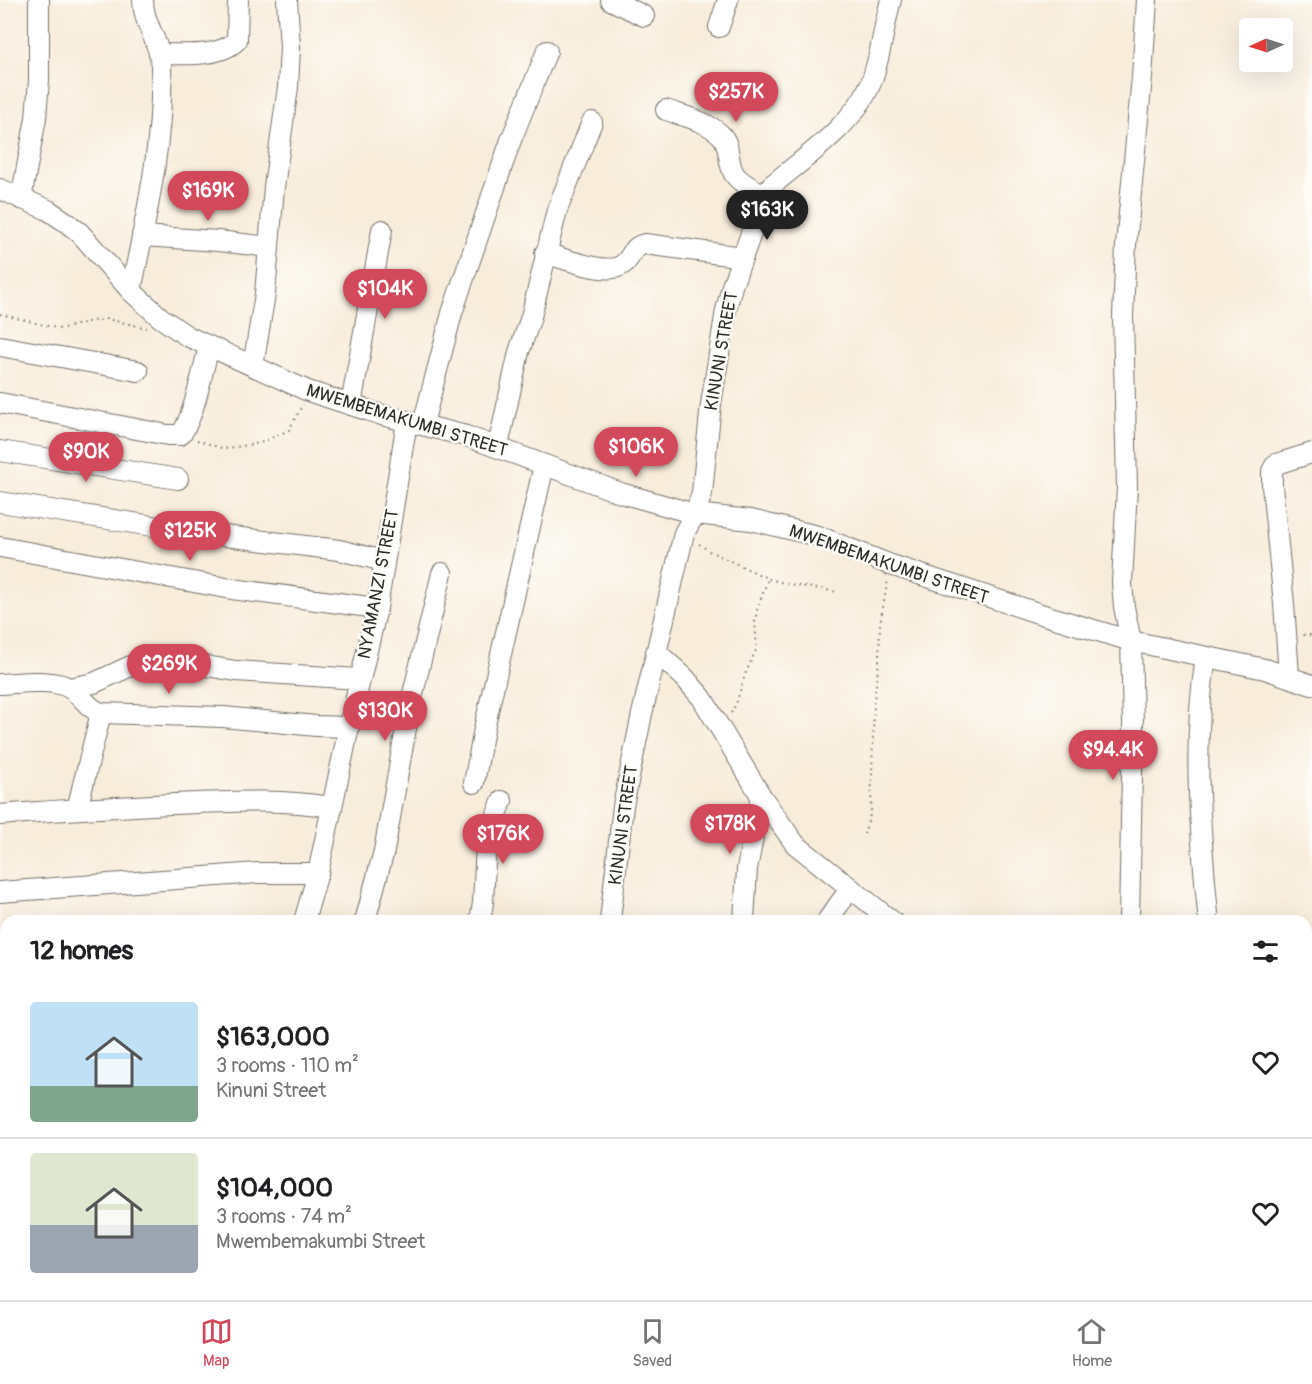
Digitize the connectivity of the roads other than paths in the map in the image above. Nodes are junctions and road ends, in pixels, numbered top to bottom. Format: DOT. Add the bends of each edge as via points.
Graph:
graph roads {
  1 [pos="39,0"];
  2 [pos="143,0"];
  3 [pos="238,0"];
  4 [pos="287,0"];
  5 [pos="611,0"];
  6 [pos="728,0"];
  7 [pos="891,0"];
  8 [pos="1147,0"];
  9 [pos="644,16"];
  10 [pos="719,27"];
  11 [pos="547,51"];
  12 [pos="160,54"];
  13 [pos="666,110"];
  14 [pos="592,122"];
  15 [pos="0,189"];
  16 [pos="765,195"];
  17 [pos="21,199"];
  18 [pos="382,230"];
  19 [pos="142,236"];
  20 [pos="268,247"];
  21 [pos="545,253"];
  22 [pos="743,257"];
  23 [pos="131,291"];
  24 [pos="0,346"];
  25 [pos="209,347"];
  26 [pos="253,366"];
  27 [pos="138,370"];
  28 [pos="0,403"];
  29 [pos="351,405"];
  30 [pos="415,423"];
  31 [pos="498,446"];
  32 [pos="0,451"];
  33 [pos="1312,453"];
  34 [pos="543,465"];
  35 [pos="177,479"];
  36 [pos="0,502"];
  37 [pos="695,514"];
  38 [pos="0,547"];
  39 [pos="384,561"];
  40 [pos="442,573"];
  41 [pos="377,608"];
  42 [pos="1131,641"];
  43 [pos="656,652"];
  44 [pos="1206,657"];
  45 [pos="1289,676"];
  46 [pos="359,679"];
  47 [pos="0,684"];
  48 [pos="1312,685"];
  49 [pos="70,688"];
  50 [pos="101,713"];
  51 [pos="349,727"];
  52 [pos="474,783"];
  53 [pos="760,796"];
  54 [pos="502,801"];
  55 [pos="332,807"];
  56 [pos="76,809"];
  57 [pos="0,815"];
  58 [pos="318,873"];
  59 [pos="850,889"];
  60 [pos="0,892"];
  61 [pos="1208,914"];
  62 [pos="306,915"];
  63 [pos="367,915"];
  64 [pos="481,915"];
  65 [pos="611,915"];
  66 [pos="744,915"];
  67 [pos="831,915"];
  68 [pos="884,915"];
  69 [pos="1129,915"];
  1 -- 17 [label="street" via="36,118"];
  2 -- 12 [label="street" via="144,16"];
  3 -- 12 [label="street" via="237,40 232,46 192,54"];
  4 -- 20 [label="street" via="288,87"];
  5 -- 9 [label="street"];
  6 -- 10 [label="street"];
  7 -- 16 [label="street, KINUNI STREET" via="874,71 862,101"];
  8 -- 42 [label="street" via="1124,280 1126,487 1122,583"];
  11 -- 30 [label="street, NYAMANZI STREET" via="511,140"];
  12 -- 19 [label="street" via="160,136"];
  13 -- 16 [label="street" via="722,135 734,173"];
  14 -- 21 [label="street" via="557,210"];
  15 -- 17 [label="street, MWEMBEMAKUMBI STREET"];
  16 -- 22 [label="street, KINUNI STREET"];
  17 -- 23 [label="street, MWEMBEMAKUMBI STREET" via="48,210 81,233"];
  18 -- 29 [label="street"];
  19 -- 20 [label="street"];
  19 -- 23 [label="street"];
  20 -- 26 [label="street"];
  21 -- 22 [label="street" via="610,270 622,265 637,246 645,244"];
  21 -- 31 [label="street"];
  22 -- 37 [label="street, KINUNI STREET" via="720,338 702,493"];
  23 -- 25 [label="street, MWEMBEMAKUMBI STREET" via="161,318"];
  24 -- 27 [label="street"];
  25 -- 26 [label="street, MWEMBEMAKUMBI STREET"];
  25 -- 28 [label="street" via="185,430 180,435"];
  26 -- 29 [label="street, MWEMBEMAKUMBI STREET"];
  29 -- 30 [label="street, MWEMBEMAKUMBI STREET"];
  30 -- 31 [label="street, MWEMBEMAKUMBI STREET"];
  30 -- 39 [label="street, NYAMANZI STREET"];
  31 -- 34 [label="street, MWEMBEMAKUMBI STREET"];
  32 -- 35 [label="street"];
  33 -- 45 [label="street" via="1276,464 1272,471"];
  34 -- 37 [label="street, MWEMBEMAKUMBI STREET"];
  34 -- 52 [label="street"];
  36 -- 39 [label="street" via="173,530 310,546"];
  37 -- 42 [label="street, MWEMBEMAKUMBI STREET" via="751,520 818,536 891,565"];
  37 -- 43 [label="street, KINUNI STREET" via="684,533"];
  38 -- 41 [label="street" via="232,589"];
  39 -- 41 [label="street, NYAMANZI STREET"];
  40 -- 63 [label="street" via="410,706 384,851"];
  41 -- 46 [label="street, NYAMANZI STREET"];
  42 -- 44 [label="street, MWEMBEMAKUMBI STREET"];
  42 -- 69 [label="street"];
  43 -- 53 [label="street" via="702,698"];
  43 -- 65 [label="street, KINUNI STREET" via="623,806"];
  44 -- 45 [label="street, MWEMBEMAKUMBI STREET"];
  44 -- 61 [label="street" via="1199,806"];
  45 -- 48 [label="street, MWEMBEMAKUMBI STREET"];
  46 -- 49 [label="street" via="236,671 159,657"];
  46 -- 51 [label="street, NYAMANZI STREET"];
  47 -- 49 [label="street" via="41,683"];
  49 -- 50 [label="street" via="85,704"];
  50 -- 51 [label="street" via="213,716"];
  50 -- 56 [label="street"];
  51 -- 55 [label="street, NYAMANZI STREET"];
  53 -- 59 [label="street" via="795,844"];
  53 -- 66 [label="street" via="747,869"];
  54 -- 64 [label="street" via="486,844"];
  55 -- 56 [label="street" via="291,801"];
  55 -- 58 [label="street, NYAMANZI STREET"];
  56 -- 57 [label="street"];
  58 -- 60 [label="street" via="258,873"];
  58 -- 62 [label="street, NYAMANZI STREET"];
  59 -- 67 [label="street"];
  59 -- 68 [label="street"];
}
